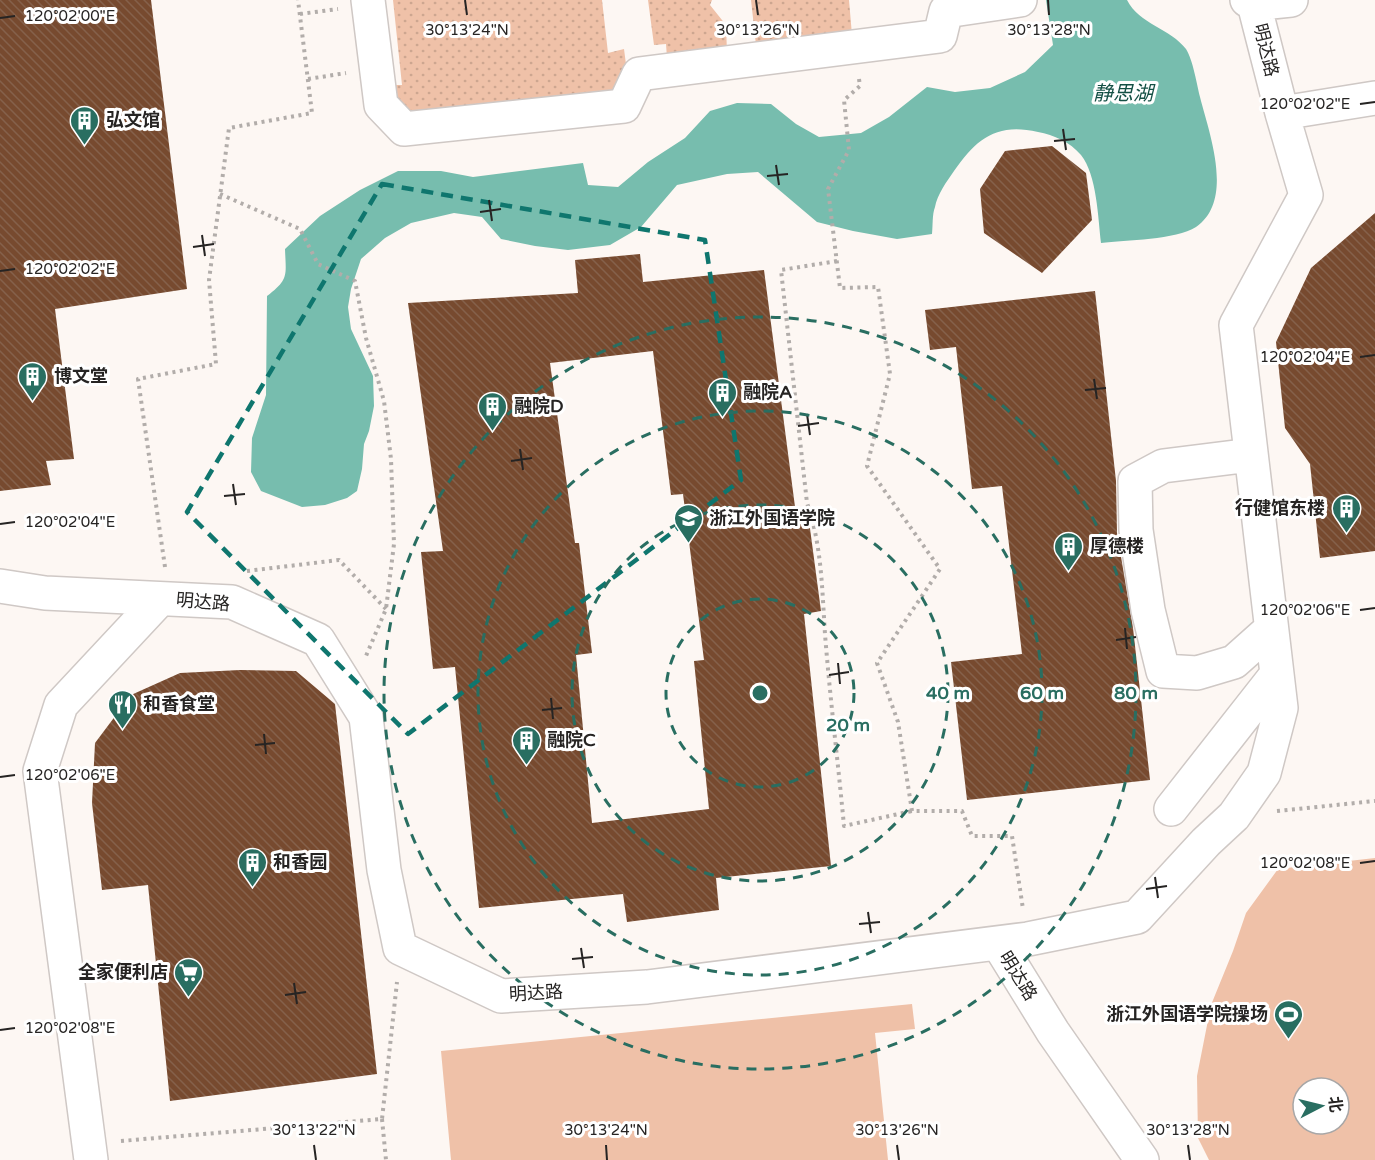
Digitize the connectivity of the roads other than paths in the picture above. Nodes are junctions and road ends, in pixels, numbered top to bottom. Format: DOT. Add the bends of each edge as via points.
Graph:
graph roads {
  1 [pos="368,0"];
  2 [pos="1020,0"];
  3 [pos="1290,0"];
  4 [pos="1251,1"];
  5 [pos="1375,98"];
  6 [pos="1282,113"];
  7 [pos="1251,455"];
  8 [pos="0,586"];
  9 [pos="164,599"];
  10 [pos="1271,629"];
  11 [pos="1277,674"];
  12 [pos="1171,809"];
  13 [pos="1013,941"];
  14 [pos="91,1152"];
  15 [pos="1142,1160"];
  1 -- 2 [label="street" via="381,105 404,129 624,106 639,74 940,36 946,11"];
  3 -- 4 [label="street"];
  4 -- 6 [label="street, 明达路"];
  5 -- 6 [label="street"];
  6 -- 7 [label="street, 明达路" via="1306,195 1236,325"];
  7 -- 10 [label="street, 明达路"];
  7 -- 10 [label="street" via="1163,466 1135,481 1136,530 1148,610 1163,671 1197,673 1234,662"];
  8 -- 9 [label="street, 明达路" via="45,593"];
  9 -- 13 [label="street, 明达路" via="232,602 318,640 366,717 384,870 400,948 501,996 647,987"];
  9 -- 14 [label="street" via="61,705 40,771"];
  10 -- 11 [label="street, 明达路"];
  11 -- 12 [label="street"];
  11 -- 13 [label="street, 明达路" via="1281,708 1264,772 1233,816 1137,917"];
  13 -- 15 [label="street, 明达路" via="1053,1032"];
}
